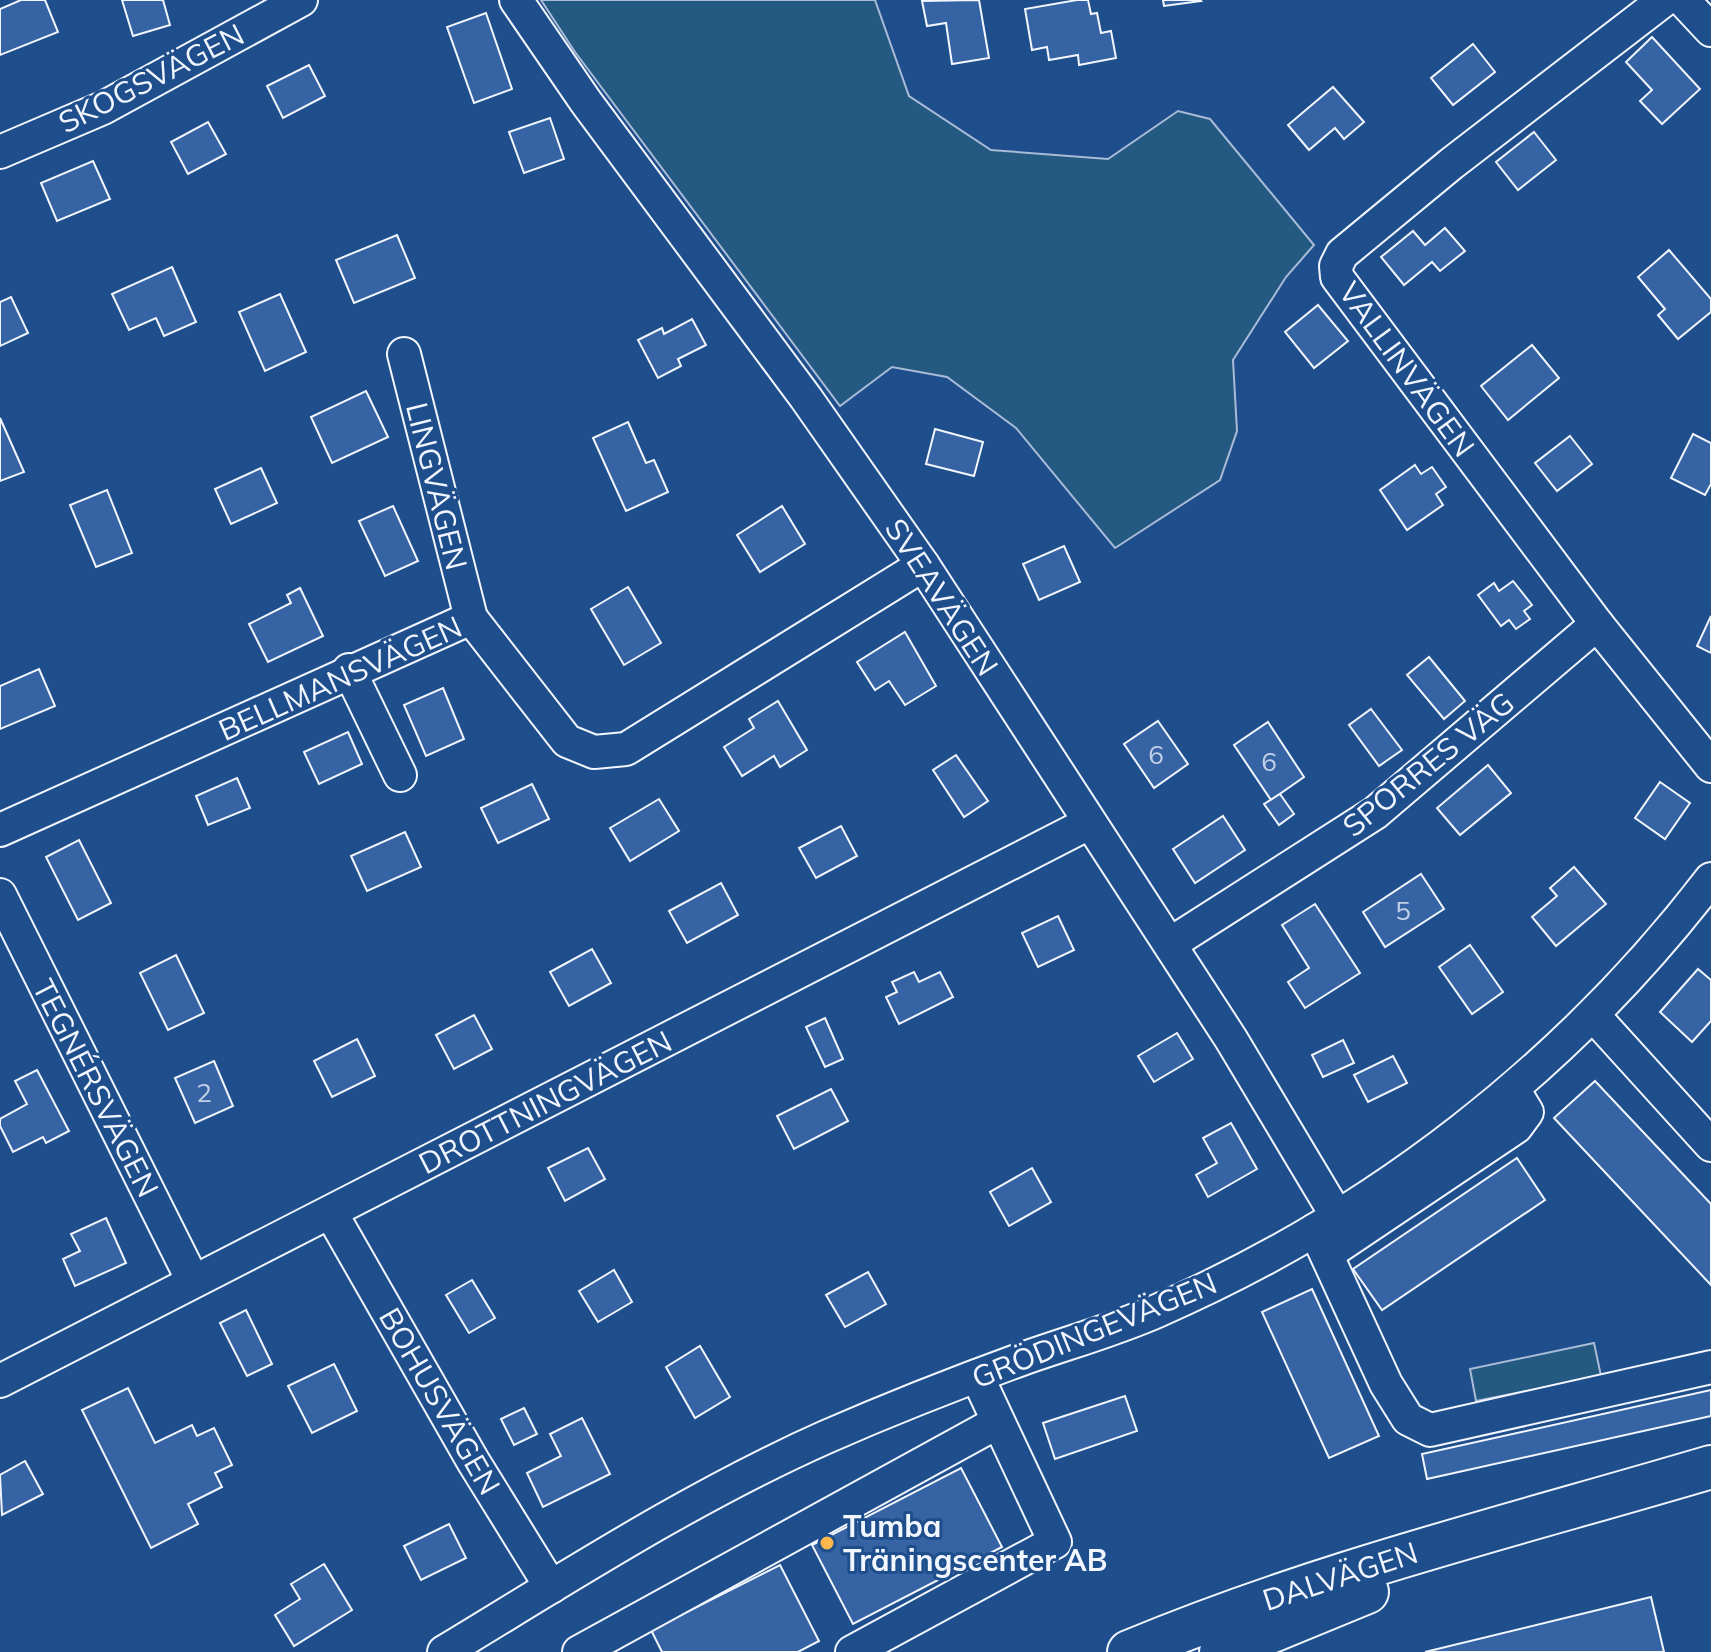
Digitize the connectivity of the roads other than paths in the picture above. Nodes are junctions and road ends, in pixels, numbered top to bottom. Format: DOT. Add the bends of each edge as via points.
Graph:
graph roads {
  1 [pos="301,0"];
  2 [pos="516,0"];
  3 [pos="1664,0"];
  4 [pos="1683,0"];
  5 [pos="1711,30"];
  6 [pos="0,152"];
  7 [pos="404,354"];
  8 [pos="923,565"];
  9 [pos="471,618"];
  10 [pos="1597,624"];
  11 [pos="349,670"];
  12 [pos="1711,766"];
  13 [pos="400,775"];
  14 [pos="1089,823"];
  15 [pos="0,830"];
  16 [pos="1711,879"];
  17 [pos="1,900"];
  18 [pos="1170,944"];
  19 [pos="1593,1015"];
  20 [pos="1711,1145"];
  21 [pos="331,1213"];
  22 [pos="1326,1233"];
  23 [pos="193,1281"];
  24 [pos="1711,1367"];
  25 [pos="977,1376"];
  26 [pos="0,1381"];
  27 [pos="998,1422"];
  28 [pos="1711,1467"];
  29 [pos="1556,1513"];
  30 [pos="551,1587"];
  31 [pos="444,1652"];
  32 [pos="579,1652"];
  33 [pos="852,1652"];
  34 [pos="1129,1652"];
  35 [pos="1221,1652"];
  1 -- 6 [label="street, SKOGSVÄGEN" via="103,108"];
  2 -- 8 [label="street, SVEAVÄGEN"];
  3 -- 10 [label="street, VALLINVÄGEN" via="1451,164 1342,254 1336,266 1337,277"];
  4 -- 5 [label="street"];
  7 -- 9 [label="street, LINGVÄGEN"];
  8 -- 9 [label="street, BELLMANSVÄGEN" via="626,749 610,752 567,741"];
  8 -- 14 [label="street, SVEAVÄGEN"];
  9 -- 11 [label="street, BELLMANSVÄGEN"];
  10 -- 12 [label="street, VALLINVÄGEN"];
  10 -- 18 [label="street, SPORRES VÄG" via="1375,813"];
  11 -- 13 [label="street"];
  11 -- 15 [label="street, BELLMANSVÄGEN"];
  14 -- 18 [label="street, SVEAVÄGEN"];
  14 -- 21 [label="street, DROTTNINGVÄGEN"];
  16 -- 19 [label="street, GRÖDINGEVÄGEN"];
  17 -- 23 [label="street, TEGNÉRSVÄGEN"];
  18 -- 22 [label="street, SVEAVÄGEN" via="1292,1137"];
  19 -- 20 [label="street"];
  19 -- 22 [label="street, GRÖDINGEVÄGEN" via="1513,1089"];
  21 -- 23 [label="street, DROTTNINGVÄGEN"];
  21 -- 30 [label="street, BOHUSVÄGEN"];
  22 -- 24 [label="street, SVEAVÄGEN" via="1386,1384 1408,1419 1430,1430"];
  22 -- 25 [label="street, GRÖDINGEVÄGEN" via="1155,1312"];
  23 -- 26 [label="street, DROTTNINGVÄGEN"];
  25 -- 27 [label="street"];
  25 -- 30 [label="street, GRÖDINGEVÄGEN" via="799,1450"];
  27 -- 32 [label="street"];
  27 -- 33 [label="street" via="1055,1542"];
  28 -- 29 [label="main road, DALVÄGEN"];
  29 -- 34 [label="main road, DALVÄGEN" via="1327,1578"];
  29 -- 35 [label="main road, DALVÄGEN"];
  30 -- 31 [label="street, GRÖDINGEVÄGEN"];
}
